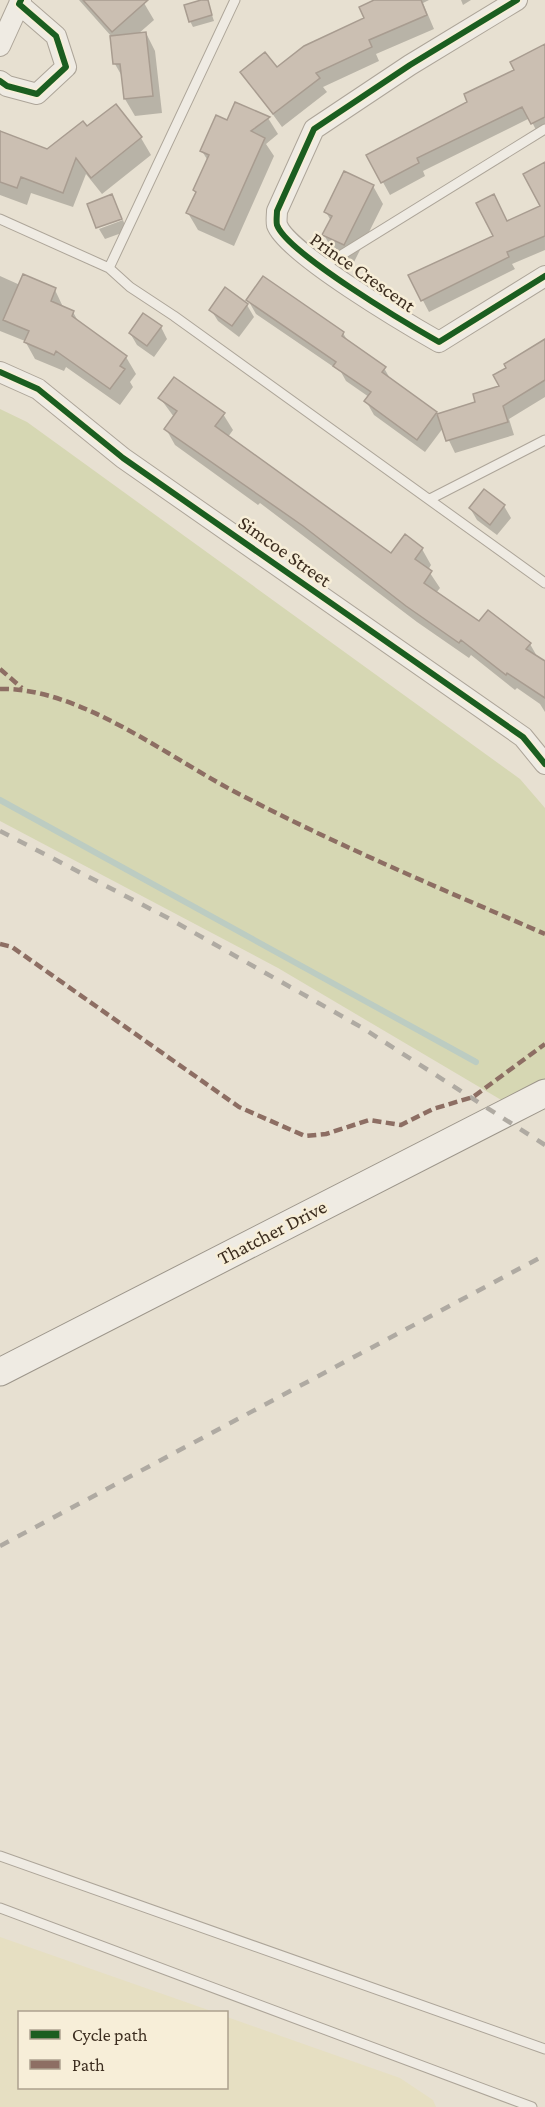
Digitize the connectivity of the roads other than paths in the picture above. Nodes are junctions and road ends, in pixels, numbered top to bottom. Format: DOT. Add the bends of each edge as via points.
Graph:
graph roads {
  1 [pos="235,0"];
  2 [pos="517,0"];
  3 [pos="20,2"];
  4 [pos="0,46"];
  5 [pos="0,81"];
  6 [pos="545,129"];
  7 [pos="0,219"];
  8 [pos="109,267"];
  9 [pos="322,267"];
  10 [pos="545,276"];
  11 [pos="0,372"];
  12 [pos="545,440"];
  13 [pos="430,499"];
  14 [pos="545,583"];
  15 [pos="545,764"];
  16 [pos="545,1093"];
  17 [pos="0,1372"];
  18 [pos="0,1856"];
  19 [pos="0,1908"];
  20 [pos="545,2049"];
  21 [pos="532,2107"];
  1 -- 8 [label="lane"];
  2 -- 9 [label="street, Prince Crescent" via="314,129 277,211 277,225"];
  3 -- 4 [label="street"];
  3 -- 5 [label="street" via="56,36 66,67 37,94"];
  6 -- 9 [label="lane"];
  7 -- 8 [label="lane"];
  8 -- 13 [label="lane" via="130,287"];
  9 -- 10 [label="street, Prince Crescent" via="439,342"];
  11 -- 15 [label="street, Simcoe Street" via="38,389 123,458 523,737"];
  12 -- 13 [label="lane"];
  13 -- 14 [label="lane"];
  16 -- 17 [label="main road, Thatcher Drive"];
  18 -- 20 [label="lane"];
  19 -- 21 [label="lane"];
}
